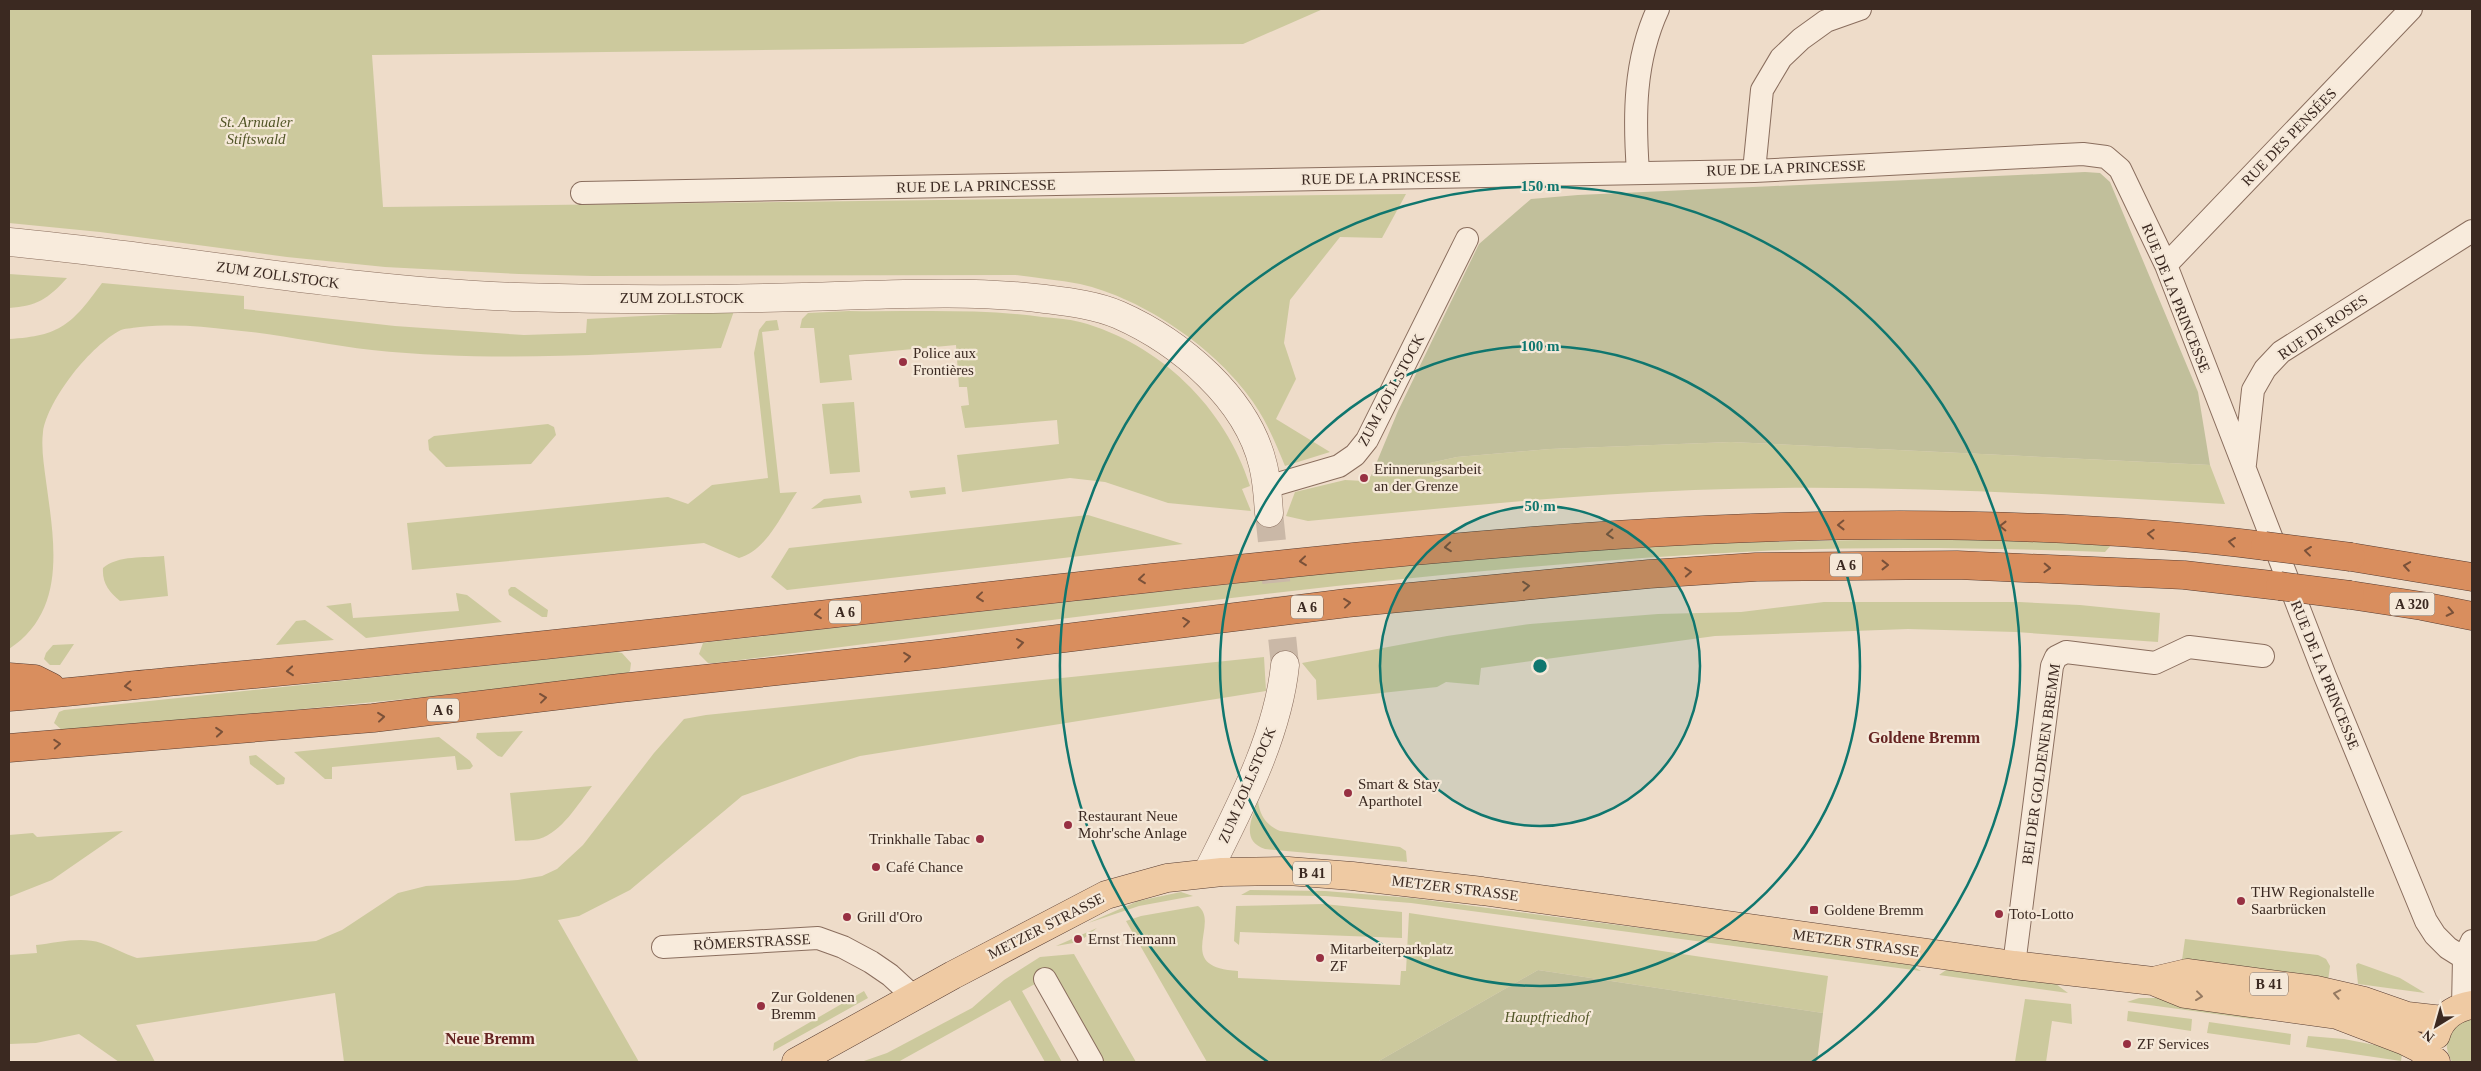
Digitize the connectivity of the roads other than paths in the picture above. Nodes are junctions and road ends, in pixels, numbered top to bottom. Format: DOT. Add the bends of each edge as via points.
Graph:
graph roads {
  1 [pos="1658,9"];
  2 [pos="1860,9"];
  3 [pos="2411,9"];
  4 [pos="1754,171"];
  5 [pos="1638,172"];
  6 [pos="582,193"];
  7 [pos="2472,231"];
  8 [pos="1468,239"];
  9 [pos="9,242"];
  10 [pos="2166,265"];
  11 [pos="2244,470"];
  12 [pos="1267,487"];
  13 [pos="1269,513"];
  14 [pos="2265,546"];
  15 [pos="2472,577"];
  16 [pos="2280,586"];
  17 [pos="2472,616"];
  18 [pos="2263,656"];
  19 [pos="1285,665"];
  20 [pos="9,677"];
  21 [pos="61,692"];
  22 [pos="9,697"];
  23 [pos="9,748"];
  24 [pos="1207,873"];
  25 [pos="663,947"];
  26 [pos="2469,958"];
  27 [pos="2014,965"];
  28 [pos="1045,979"];
  29 [pos="2153,981"];
  30 [pos="914,997"];
  31 [pos="2459,1011"];
  32 [pos="796,1062"];
  33 [pos="1092,1062"];
  34 [pos="2437,1062"];
  1 -- 5 [label="street" via="1642,57 1637,90"];
  2 -- 4 [label="street" via="1826,21 1781,58 1762,90"];
  3 -- 10 [label="street, RUE DES PENSÉES"];
  4 -- 5 [label="street, RUE DE LA PRINCESSE"];
  4 -- 10 [label="street, RUE DE LA PRINCESSE" via="2083,154 2106,157 2120,169"];
  5 -- 6 [label="street, RUE DE LA PRINCESSE"];
  7 -- 11 [label="street, RUE DE ROSES" via="2281,352 2265,369 2253,390"];
  8 -- 12 [label="street, ZUM ZOLLSTOCK" via="1367,440 1355,455 1338,466"];
  9 -- 12 [label="street, ZUM ZOLLSTOCK" via="96,250 330,282 458,294 714,299 944,293 1014,295 1073,302 1118,315 1200,367 1240,412 1263,463"];
  10 -- 11 [label="street, RUE DE LA PRINCESSE"];
  11 -- 26 [label="street, RUE DE LA PRINCESSE" via="2369,788 2426,921 2448,948"];
  12 -- 13 [label="street, ZUM ZOLLSTOCK"];
  15 -- 14 [label="highway, A 320, one-way, bridge"];
  14 -- 21 [label="highway, A 6, one-way" via="2052,527 1869,524 1659,530 1361,555 365,664"];
  16 -- 17 [label="highway, A 320, one-way, bridge"];
  23 -- 16 [label="highway, A 6, one-way" via="373,718 937,654 1347,602 1649,574 1756,567 2051,568 2215,578"];
  18 -- 27 [label="street, BEI DER GOLDENEN BREMM" via="2194,647 2182,649 2155,663 2066,652 2056,657 2052,666"];
  19 -- 24 [label="street, ZUM ZOLLSTOCK" via="1282,691 1266,745"];
  20 -- 21 [label="highway" via="35,679"];
  21 -- 22 [label="highway, A 6"];
  24 -- 27 [label="main road, METZER STRASSE / B 41" via="1288,871 1417,883"];
  24 -- 30 [label="main road, METZER STRASSE / B 41" via="1146,882 1106,895"];
  25 -- 30 [label="street, RÖMERSTRASSE" via="818,938 870,962"];
  26 -- 31 [label="street, RUE DE LA PRINCESSE"];
  27 -- 29 [label="main road, METZER STRASSE / B 41"];
  28 -- 33 [label="street"];
  31 -- 29 [label="main road, METZER STRASSE / B 41, one-way" via="2407,1016 2342,994 2187,973"];
  29 -- 34 [label="main road, METZER STRASSE / B 41, one-way" via="2185,994 2337,1015 2405,1041"];
  30 -- 32 [label="main road, METZER STRASSE / B 41"];
  31 -- 34 [label="main road" via="2435,1039"];
}
